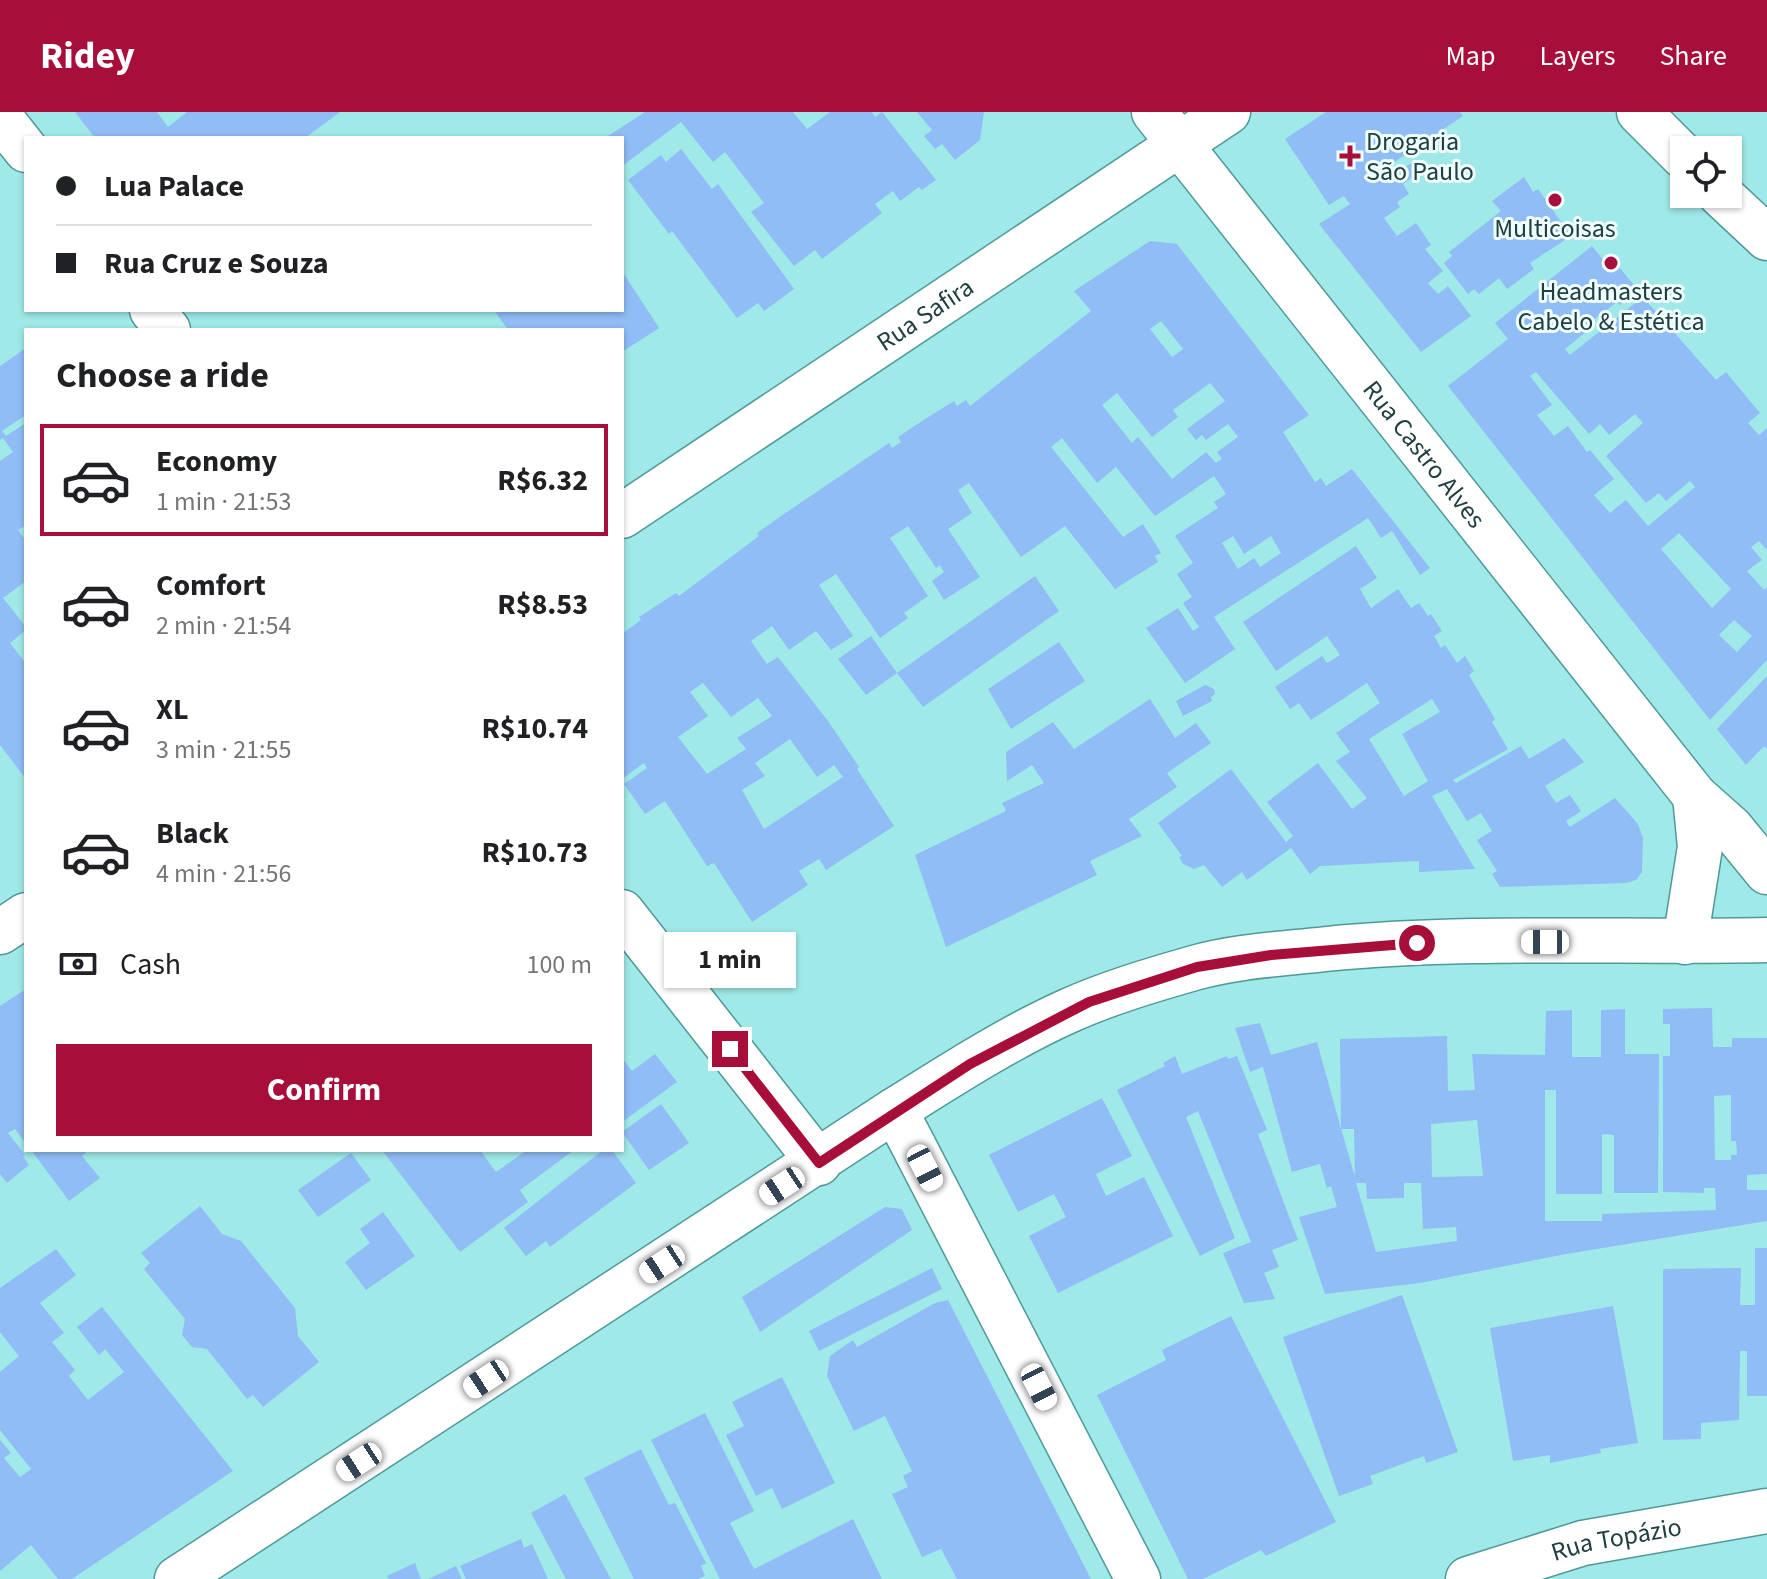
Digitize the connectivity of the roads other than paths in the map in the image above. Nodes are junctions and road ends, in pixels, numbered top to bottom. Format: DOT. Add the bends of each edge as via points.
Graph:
graph roads {
  1 [pos="1228,112"];
  2 [pos="1639,112"];
  3 [pos="0,117"];
  4 [pos="1167,129"];
  5 [pos="1670,143"];
  6 [pos="24,147"];
  7 [pos="1735,208"];
  8 [pos="1767,238"];
  9 [pos="154,312"];
  10 [pos="166,328"];
  11 [pos="624,515"];
  12 [pos="1695,796"];
  13 [pos="1767,872"];
  14 [pos="624,915"];
  15 [pos="24,916"];
  16 [pos="0,932"];
  17 [pos="1767,940"];
  18 [pos="1685,942"];
  19 [pos="895,1110"];
  20 [pos="819,1163"];
  21 [pos="1767,1511"];
  22 [pos="1576,1561"];
  23 [pos="177,1579"];
  24 [pos="1138,1579"];
  25 [pos="1468,1579"];
  1 -- 4 [label="street, Rua Safira"];
  2 -- 5 [label="street"];
  3 -- 6 [label="street"];
  4 -- 11 [label="street, Rua Safira"];
  4 -- 12 [label="street, Rua Castro Alves"];
  7 -- 8 [label="street"];
  9 -- 10 [label="street"];
  12 -- 13 [label="street, Rua Castro Alves" via="1731,828"];
  12 -- 18 [label="street" via="1700,847"];
  14 -- 20 [label="street"];
  15 -- 16 [label="street"];
  17 -- 18 [label="street"];
  18 -- 19 [label="street" via="1404,944 1197,967 1065,1012"];
  19 -- 20 [label="street"];
  19 -- 24 [label="street"];
  20 -- 23 [label="street"];
  21 -- 22 [label="street, Rua Topázio"];
  22 -- 25 [label="street, Rua Topázio"];
}
